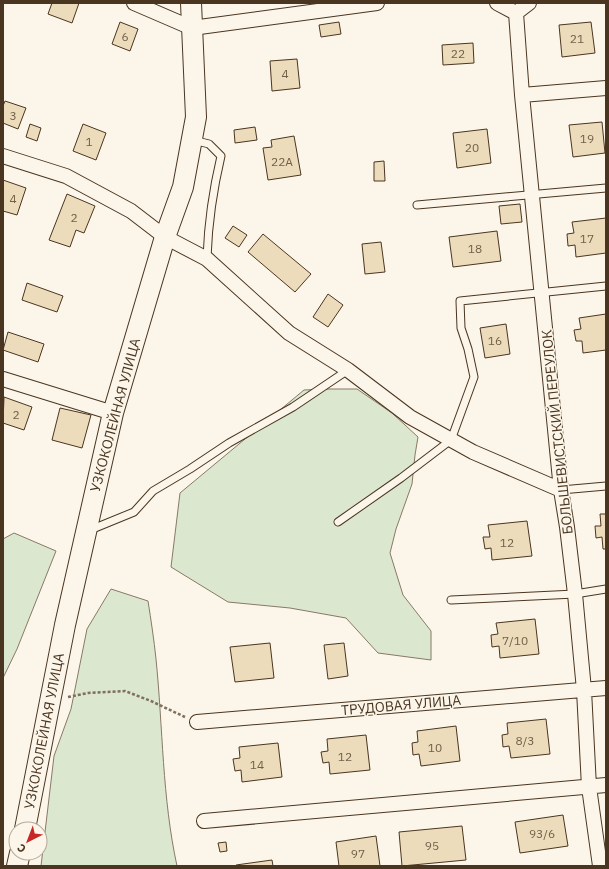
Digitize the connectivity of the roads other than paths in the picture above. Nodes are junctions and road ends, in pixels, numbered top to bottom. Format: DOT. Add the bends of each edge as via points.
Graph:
graph roads {
  1 [pos="134,3"];
  2 [pos="191,3"];
  3 [pos="377,3"];
  4 [pos="497,3"];
  5 [pos="529,3"];
  6 [pos="516,13"];
  7 [pos="192,28"];
  8 [pos="606,88"];
  9 [pos="522,95"];
  10 [pos="192,140"];
  11 [pos="3,156"];
  12 [pos="606,188"];
  13 [pos="532,194"];
  14 [pos="417,205"];
  15 [pos="165,237"];
  16 [pos="207,259"];
  17 [pos="606,286"];
  18 [pos="541,292"];
  19 [pos="348,370"];
  20 [pos="3,379"];
  21 [pos="113,413"];
  22 [pos="451,440"];
  23 [pos="606,486"];
  24 [pos="561,490"];
  25 [pos="338,522"];
  26 [pos="86,532"];
  27 [pos="606,589"];
  28 [pos="576,594"];
  29 [pos="451,600"];
  30 [pos="606,688"];
  31 [pos="584,690"];
  32 [pos="197,722"];
  33 [pos="606,785"];
  34 [pos="589,787"];
  35 [pos="27,821"];
  36 [pos="204,821"];
  37 [pos="600,866"];
  1 -- 7 [label="street"];
  2 -- 7 [label="street, УЗКОКОЛЕЙНАЯ УЛИЦА"];
  3 -- 7 [label="street"];
  4 -- 6 [label="street"];
  5 -- 6 [label="street"];
  6 -- 9 [label="street, БОЛЬШЕВИСТСКИЙ ПЕРЕУЛОК"];
  7 -- 10 [label="street, УЗКОКОЛЕЙНАЯ УЛИЦА" via="196,117"];
  8 -- 9 [label="street"];
  9 -- 13 [label="street, БОЛЬШЕВИСТСКИЙ ПЕРЕУЛОК"];
  10 -- 15 [label="street, УЗКОКОЛЕЙНАЯ УЛИЦА" via="183,187"];
  10 -- 16 [label="lane" via="209,144 221,156 208,232"];
  11 -- 15 [label="street" via="66,176 132,211"];
  12 -- 13 [label="lane"];
  13 -- 14 [label="lane"];
  13 -- 18 [label="street, БОЛЬШЕВИСТСКИЙ ПЕРЕУЛОК"];
  15 -- 16 [label="street"];
  15 -- 21 [label="street, УЗКОКОЛЕЙНАЯ УЛИЦА"];
  16 -- 19 [label="street" via="288,333"];
  17 -- 18 [label="lane"];
  18 -- 22 [label="lane" via="460,301 461,328 474,377"];
  18 -- 24 [label="street, БОЛЬШЕВИСТСКИЙ ПЕРЕУЛОК"];
  19 -- 22 [label="street" via="410,417"];
  19 -- 26 [label="lane" via="293,407 229,443 153,491 134,512"];
  20 -- 21 [label="street"];
  21 -- 26 [label="street, УЗКОКОЛЕЙНАЯ УЛИЦА"];
  22 -- 24 [label="street"];
  22 -- 25 [label="lane"];
  23 -- 24 [label="lane"];
  24 -- 28 [label="street, БОЛЬШЕВИСТСКИЙ ПЕРЕУЛОК"];
  26 -- 35 [label="street, УЗКОКОЛЕЙНАЯ УЛИЦА" via="65,624"];
  27 -- 28 [label="lane"];
  28 -- 29 [label="lane"];
  28 -- 31 [label="street, БОЛЬШЕВИСТСКИЙ ПЕРЕУЛОК"];
  30 -- 31 [label="street, ТРУДОВАЯ УЛИЦА"];
  31 -- 32 [label="street, ТРУДОВАЯ УЛИЦА"];
  31 -- 34 [label="street, БОЛЬШЕВИСТСКИЙ ПЕРЕУЛОК"];
  33 -- 34 [label="street"];
  34 -- 36 [label="street"];
  34 -- 37 [label="street, БОЛЬШЕВИСТСКИЙ ПЕРЕУЛОК"];
}
